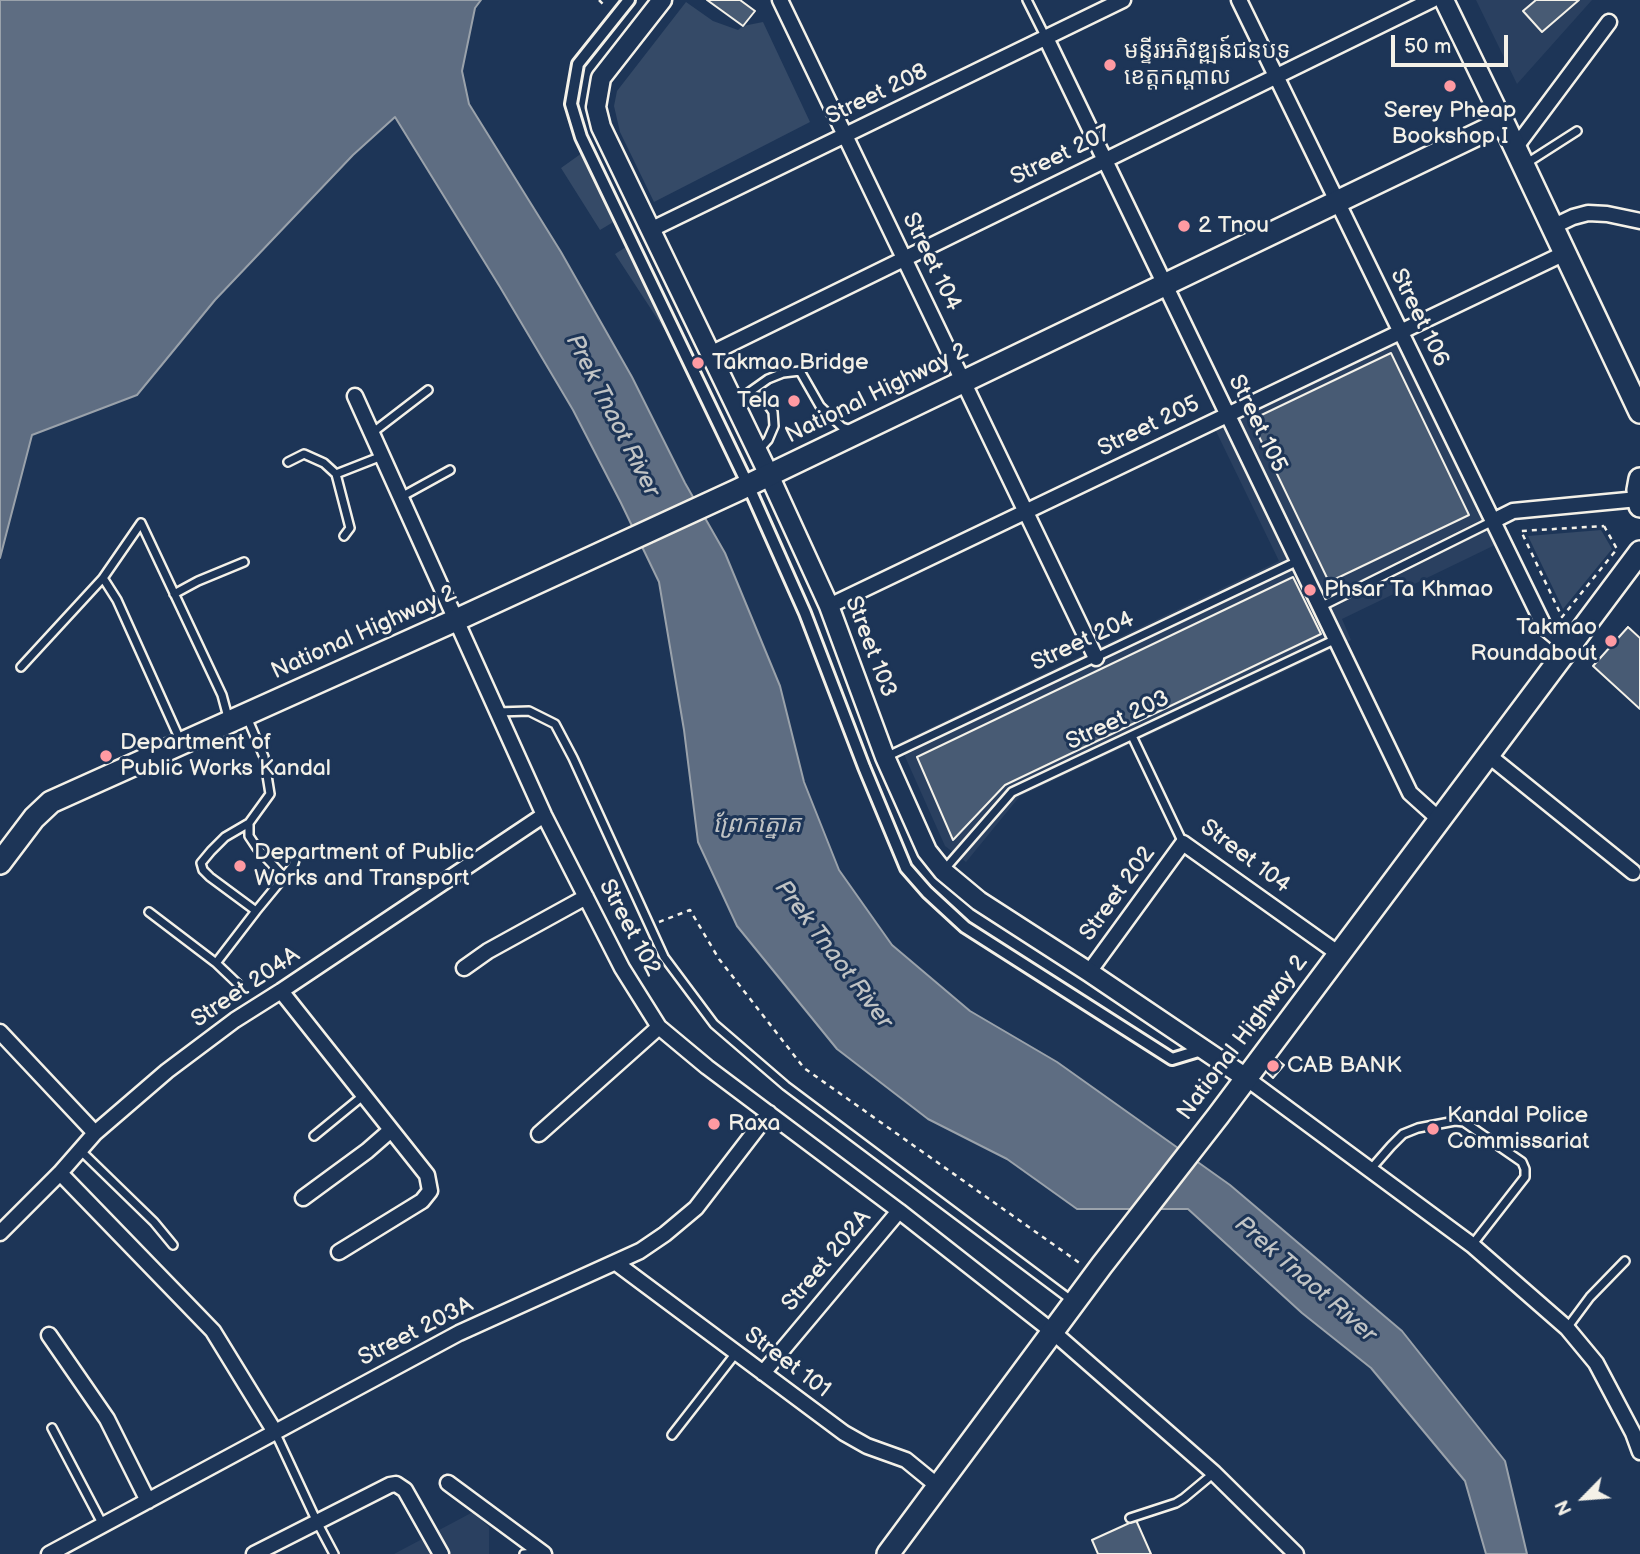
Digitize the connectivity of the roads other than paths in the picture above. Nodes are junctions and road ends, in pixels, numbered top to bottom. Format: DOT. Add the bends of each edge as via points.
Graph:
graph roads {
  1 [pos="629,0"];
  2 [pos="662,0"];
  3 [pos="780,0"];
  4 [pos="1027,0"];
  5 [pos="1123,0"];
  6 [pos="1239,0"];
  7 [pos="1432,0"];
  8 [pos="1444,0"];
  9 [pos="1609,22"];
  10 [pos="1046,38"];
  11 [pos="1276,76"];
  12 [pos="1503,122"];
  13 [pos="1577,131"];
  14 [pos="844,136"];
  15 [pos="1519,157"];
  16 [pos="1105,160"];
  17 [pos="1338,202"];
  18 [pos="1640,221"];
  19 [pos="1552,227"];
  20 [pos="650,230"];
  21 [pos="1565,253"];
  22 [pos="904,259"];
  23 [pos="1165,285"];
  24 [pos="1401,332"];
  25 [pos="710,354"];
  26 [pos="963,382"];
  27 [pos="428,390"];
  28 [pos="355,396"];
  29 [pos="738,397"];
  30 [pos="1640,412"];
  31 [pos="1227,415"];
  32 [pos="859,432"];
  33 [pos="372,433"];
  34 [pos="757,452"];
  35 [pos="383,456"];
  36 [pos="288,462"];
  37 [pos="450,470"];
  38 [pos="336,474"];
  39 [pos="769,475"];
  40 [pos="743,488"];
  41 [pos="1639,495"];
  42 [pos="401,497"];
  43 [pos="1025,511"];
  44 [pos="1493,521"];
  45 [pos="344,536"];
  46 [pos="1640,552"];
  47 [pos="1298,561"];
  48 [pos="244,562"];
  49 [pos="103,578"];
  50 [pos="174,594"];
  51 [pos="829,606"];
  52 [pos="1320,607"];
  53 [pos="456,621"];
  54 [pos="1336,639"];
  55 [pos="1569,648"];
  56 [pos="1096,658"];
  57 [pos="21,667"];
  58 [pos="498,712"];
  59 [pos="238,719"];
  60 [pos="1132,736"];
  61 [pos="182,744"];
  62 [pos="1489,755"];
  63 [pos="885,757"];
  64 [pos="544,815"];
  65 [pos="1440,820"];
  66 [pos="249,824"];
  67 [pos="1183,842"];
  68 [pos="297,854"];
  69 [pos="0,863"];
  70 [pos="943,871"];
  71 [pos="1633,872"];
  72 [pos="285,878"];
  73 [pos="586,897"];
  74 [pos="256,911"];
  75 [pos="149,912"];
  76 [pos="1339,954"];
  77 [pos="215,963"];
  78 [pos="464,968"];
  79 [pos="1089,972"];
  80 [pos="239,985"];
  81 [pos="281,991"];
  82 [pos="659,1027"];
  83 [pos="0,1032"];
  84 [pos="1205,1049"];
  85 [pos="1246,1078"];
  86 [pos="364,1095"];
  87 [pos="769,1113"];
  88 [pos="391,1130"];
  89 [pos="95,1133"];
  90 [pos="538,1134"];
  91 [pos="314,1136"];
  92 [pos="80,1150"];
  93 [pos="1370,1170"];
  94 [pos="60,1173"];
  95 [pos="303,1198"];
  96 [pos="900,1210"];
  97 [pos="0,1233"];
  98 [pos="173,1245"];
  99 [pos="1472,1245"];
  100 [pos="339,1252"];
  101 [pos="1625,1261"];
  102 [pos="616,1263"];
  103 [pos="1074,1303"];
  104 [pos="1567,1328"];
  105 [pos="1053,1332"];
  106 [pos="49,1335"];
  107 [pos="736,1353"];
  108 [pos="763,1373"];
  109 [pos="52,1428"];
  110 [pos="1636,1430"];
  111 [pos="275,1432"];
  112 [pos="672,1436"];
  113 [pos="1640,1452"];
  114 [pos="1214,1473"];
  115 [pos="448,1483"];
  116 [pos="939,1487"];
  117 [pos="148,1501"];
  118 [pos="1130,1518"];
  119 [pos="317,1522"];
  120 [pos="103,1525"];
  121 [pos="542,1553"];
  122 [pos="49,1554"];
  123 [pos="254,1554"];
  124 [pos="334,1554"];
  125 [pos="441,1554"];
  126 [pos="524,1554"];
  127 [pos="888,1554"];
  128 [pos="1296,1554"];
  1 -- 40 [label="street" via="578,64 572,104 581,137"];
  2 -- 20 [label="street, Street 103" via="601,78 596,107 601,128"];
  3 -- 14 [label="street, Street 104"];
  4 -- 10 [label="lane"];
  5 -- 10 [label="street, Street 208"];
  6 -- 11 [label="street, Street 106"];
  7 -- 11 [label="street, Street 207"];
  8 -- 12 [label="street"];
  9 -- 15 [label="street"];
  10 -- 14 [label="street, Street 208"];
  10 -- 16 [label="street, Street 105"];
  11 -- 16 [label="street, Street 207"];
  11 -- 17 [label="street, Street 106"];
  12 -- 15 [label="main road"];
  12 -- 17 [label="main road, National Highway 2"];
  13 -- 15 [label="lane"];
  14 -- 20 [label="street, Street 208"];
  14 -- 22 [label="street, Street 104"];
  15 -- 19 [label="main road"];
  16 -- 22 [label="street, Street 207"];
  16 -- 23 [label="street, Street 105"];
  17 -- 23 [label="main road, National Highway 2"];
  17 -- 24 [label="street, Street 106"];
  18 -- 19 [label="street" via="1588,213"];
  19 -- 21 [label="main road"];
  20 -- 25 [label="street, Street 103"];
  21 -- 24 [label="street, Street 205"];
  21 -- 30 [label="main road"];
  22 -- 25 [label="street, Street 207"];
  22 -- 26 [label="street, Street 104"];
  23 -- 26 [label="main road, National Highway 2"];
  23 -- 31 [label="street, Street 105"];
  24 -- 31 [label="street, Street 205"];
  24 -- 44 [label="street, Street 106"];
  25 -- 29 [label="street, Street 103"];
  26 -- 32 [label="main road, National Highway 2"];
  26 -- 43 [label="street, Street 104"];
  27 -- 33 [label="lane"];
  28 -- 33 [label="street, Street 102"];
  29 -- 32 [label="lane" via="768,379 800,371 820,406 842,427"];
  29 -- 34 [label="street, Street 103"];
  29 -- 34 [label="lane" via="762,396 772,412 774,426"];
  31 -- 43 [label="street, Street 205"];
  31 -- 47 [label="street, Street 105"];
  32 -- 39 [label="main road, National Highway 2"];
  33 -- 35 [label="street, Street 102"];
  34 -- 39 [label="street, Street 103"];
  35 -- 38 [label="lane"];
  35 -- 42 [label="street, Street 102"];
  36 -- 38 [label="lane" via="304,454"];
  37 -- 42 [label="lane"];
  38 -- 45 [label="lane" via="350,528"];
  39 -- 40 [label="main road, National Highway 2"];
  39 -- 51 [label="street, Street 103"];
  40 -- 53 [label="main road, National Highway 2"];
  40 -- 84 [label="street" via="805,613 906,868 965,927 1172,1059"];
  41 -- 44 [label="street" via="1513,511"];
  42 -- 53 [label="street, Street 102"];
  43 -- 51 [label="street, Street 205"];
  43 -- 56 [label="street, Street 104"];
  44 -- 52 [label="lane"];
  44 -- 55 [label="street, Street 106" via="1545,628"];
  46 -- 55 [label="main road, National Highway 2"];
  47 -- 52 [label="street, Street 105"];
  47 -- 56 [label="lane, Street 204"];
  48 -- 50 [label="lane"];
  49 -- 50 [label="lane" via="141,523"];
  49 -- 57 [label="lane"];
  49 -- 61 [label="lane"];
  50 -- 59 [label="lane"];
  51 -- 63 [label="street, Street 103"];
  52 -- 54 [label="street, Street 105"];
  53 -- 58 [label="street, Street 102"];
  53 -- 59 [label="main road, National Highway 2"];
  54 -- 60 [label="lane, Street 203"];
  54 -- 65 [label="street, Street 105" via="1410,793"];
  55 -- 62 [label="main road, National Highway 2"];
  56 -- 63 [label="lane, Street 204"];
  58 -- 64 [label="street, Street 102"];
  58 -- 103 [label="lane" via="529,711 555,724 664,957 714,1024 786,1086"];
  59 -- 61 [label="main road, National Highway 2"];
  59 -- 66 [label="lane" via="264,757 270,794"];
  60 -- 67 [label="lane, Street 104"];
  60 -- 70 [label="lane, Street 203" via="1012,792"];
  61 -- 69 [label="main road, National Highway 2" via="51,803"];
  62 -- 65 [label="main road, National Highway 2"];
  62 -- 71 [label="street"];
  63 -- 70 [label="street, Street 103" via="927,851"];
  64 -- 73 [label="street, Street 102"];
  64 -- 81 [label="street, Street 204A"];
  65 -- 76 [label="main road, National Highway 2"];
  66 -- 72 [label="lane" via="249,836 257,848"];
  66 -- 74 [label="lane" via="225,837 201,863 210,877"];
  67 -- 76 [label="street, Street 104"];
  67 -- 79 [label="street, Street 202"];
  68 -- 72 [label="lane"];
  70 -- 79 [label="street, Street 103" via="989,908"];
  72 -- 74 [label="lane"];
  73 -- 78 [label="street"];
  73 -- 82 [label="street, Street 102"];
  74 -- 77 [label="lane"];
  75 -- 77 [label="lane"];
  76 -- 85 [label="main road, National Highway 2"];
  77 -- 80 [label="lane"];
  79 -- 84 [label="street, Street 103"];
  81 -- 86 [label="street"];
  81 -- 89 [label="street, Street 204A" via="167,1071"];
  82 -- 87 [label="street, Street 102"];
  82 -- 90 [label="street"];
  83 -- 89 [label="street"];
  84 -- 85 [label="street, Street 103"];
  85 -- 93 [label="street"];
  85 -- 103 [label="main road, National Highway 2"];
  86 -- 88 [label="street"];
  86 -- 91 [label="lane"];
  87 -- 96 [label="street, Street 102"];
  87 -- 102 [label="street, Street 203A" via="696,1208 665,1234"];
  88 -- 95 [label="street"];
  88 -- 100 [label="street" via="427,1175 430,1191 422,1201"];
  89 -- 92 [label="street, Street 204A"];
  92 -- 94 [label="street, Street 204A"];
  92 -- 98 [label="lane"];
  93 -- 99 [label="street"];
  93 -- 99 [label="lane" via="1403,1134 1455,1121 1464,1122 1522,1162 1525,1177"];
  94 -- 97 [label="street, Street 204A"];
  94 -- 111 [label="street" via="213,1331"];
  96 -- 105 [label="street, Street 102"];
  96 -- 108 [label="street, Street 202A"];
  99 -- 104 [label="street"];
  101 -- 104 [label="lane"];
  102 -- 107 [label="street, Street 101"];
  102 -- 111 [label="street, Street 203A" via="458,1333"];
  103 -- 105 [label="main road, National Highway 2"];
  104 -- 110 [label="street" via="1596,1363"];
  105 -- 114 [label="street, Street 102"];
  105 -- 116 [label="main road, National Highway 2"];
  106 -- 117 [label="street" via="107,1419"];
  107 -- 108 [label="street, Street 101"];
  107 -- 112 [label="lane"];
  108 -- 116 [label="street, Street 101" via="844,1433 906,1460"];
  109 -- 120 [label="lane"];
  110 -- 113 [label="street"];
  111 -- 117 [label="street, Street 203A"];
  111 -- 119 [label="lane"];
  114 -- 118 [label="lane" via="1184,1499"];
  114 -- 128 [label="street, Street 102"];
  115 -- 121 [label="street"];
  116 -- 127 [label="main road, National Highway 2"];
  117 -- 120 [label="street, Street 203A"];
  119 -- 123 [label="street"];
  119 -- 124 [label="lane"];
  119 -- 125 [label="street" via="396,1485 405,1490"];
  120 -- 122 [label="street, Street 203A"];
  121 -- 126 [label="lane"];
}
